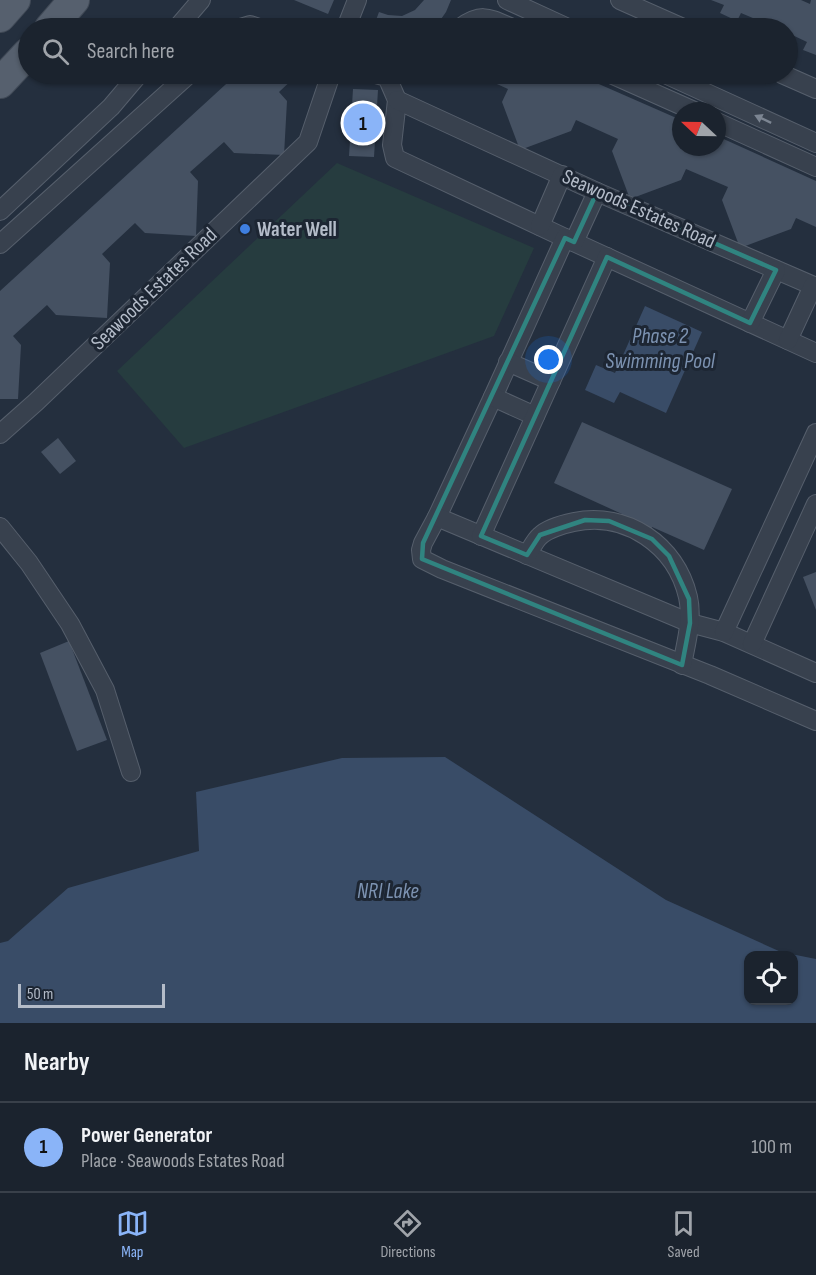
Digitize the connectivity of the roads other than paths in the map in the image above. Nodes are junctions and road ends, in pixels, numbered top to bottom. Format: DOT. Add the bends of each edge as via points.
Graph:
graph roads {
  1 [pos="15,0"];
  2 [pos="74,0"];
  3 [pos="201,0"];
  4 [pos="357,0"];
  5 [pos="507,0"];
  6 [pos="620,0"];
  7 [pos="0,16"];
  8 [pos="59,18"];
  9 [pos="186,18"];
  10 [pos="350,18"];
  11 [pos="546,18"];
  12 [pos="660,18"];
  13 [pos="18,64"];
  14 [pos="798,81"];
  15 [pos="0,83"];
  16 [pos="131,84"];
  17 [pos="178,84"];
  18 [pos="328,84"];
  19 [pos="390,84"];
  20 [pos="633,84"];
  21 [pos="687,84"];
  22 [pos="816,89"];
  23 [pos="397,100"];
  24 [pos="674,102"];
  25 [pos="726,126"];
  26 [pos="816,143"];
  27 [pos="816,166"];
  28 [pos="562,175"];
  29 [pos="597,192"];
  30 [pos="0,211"];
  31 [pos="540,226"];
  32 [pos="570,240"];
  33 [pos="0,244"];
  34 [pos="607,257"];
  35 [pos="776,270"];
  36 [pos="814,286"];
  37 [pos="750,323"];
  38 [pos="788,340"];
  39 [pos="816,353"];
  40 [pos="508,363"];
  41 [pos="551,381"];
  42 [pos="493,397"];
  43 [pos="536,416"];
  44 [pos="816,433"];
  45 [pos="0,434"];
  46 [pos="785,502"];
  47 [pos="814,508"];
  48 [pos="437,517"];
  49 [pos="0,527"];
  50 [pos="481,536"];
  51 [pos="527,555"];
  52 [pos="690,623"];
  53 [pos="724,632"];
  54 [pos="752,644"];
  55 [pos="682,665"];
  56 [pos="816,673"];
  57 [pos="816,721"];
  58 [pos="131,772"];
  1 -- 7 [label="main road"];
  2 -- 8 [label="main road"];
  3 -- 9 [label="street"];
  4 -- 10 [label="street"];
  5 -- 11 [label="street"];
  6 -- 12 [label="street"];
  13 -- 15 [label="main road"];
  14 -- 22 [label="street"];
  16 -- 30 [label="street"];
  17 -- 33 [label="street"];
  18 -- 45 [label="street, Seawoods Estates Road" via="308,142"];
  19 -- 23 [label="street"];
  20 -- 24 [label="street"];
  26 -- 21 [label="street, one-way"];
  23 -- 28 [label="street, Seawoods Estates Road"];
  23 -- 31 [label="street" via="395,158"];
  25 -- 27 [label="street"];
  28 -- 29 [label="street, Seawoods Estates Road"];
  28 -- 31 [label="street"];
  29 -- 32 [label="street"];
  29 -- 35 [label="street, Seawoods Estates Road"];
  31 -- 32 [label="street"];
  32 -- 34 [label="street"];
  32 -- 40 [label="street"];
  34 -- 37 [label="street"];
  34 -- 41 [label="street"];
  35 -- 36 [label="street, Seawoods Estates Road"];
  35 -- 37 [label="street"];
  36 -- 38 [label="street"];
  37 -- 38 [label="street"];
  38 -- 39 [label="street"];
  40 -- 41 [label="street"];
  40 -- 42 [label="street"];
  41 -- 43 [label="street"];
  42 -- 43 [label="street"];
  42 -- 48 [label="street"];
  43 -- 50 [label="street"];
  44 -- 46 [label="street"];
  46 -- 47 [label="street"];
  46 -- 53 [label="street"];
  47 -- 54 [label="street"];
  48 -- 50 [label="street"];
  48 -- 55 [label="street" via="423,543 422,559"];
  49 -- 58 [label="street" via="70,624 105,690"];
  50 -- 51 [label="street"];
  51 -- 52 [label="street"];
  51 -- 52 [label="street" via="540,535 562,525 585,520 609,521 631,528 669,556 689,599"];
  52 -- 53 [label="street"];
  52 -- 55 [label="street"];
  53 -- 54 [label="street"];
  54 -- 56 [label="street"];
  55 -- 57 [label="street"];
}
